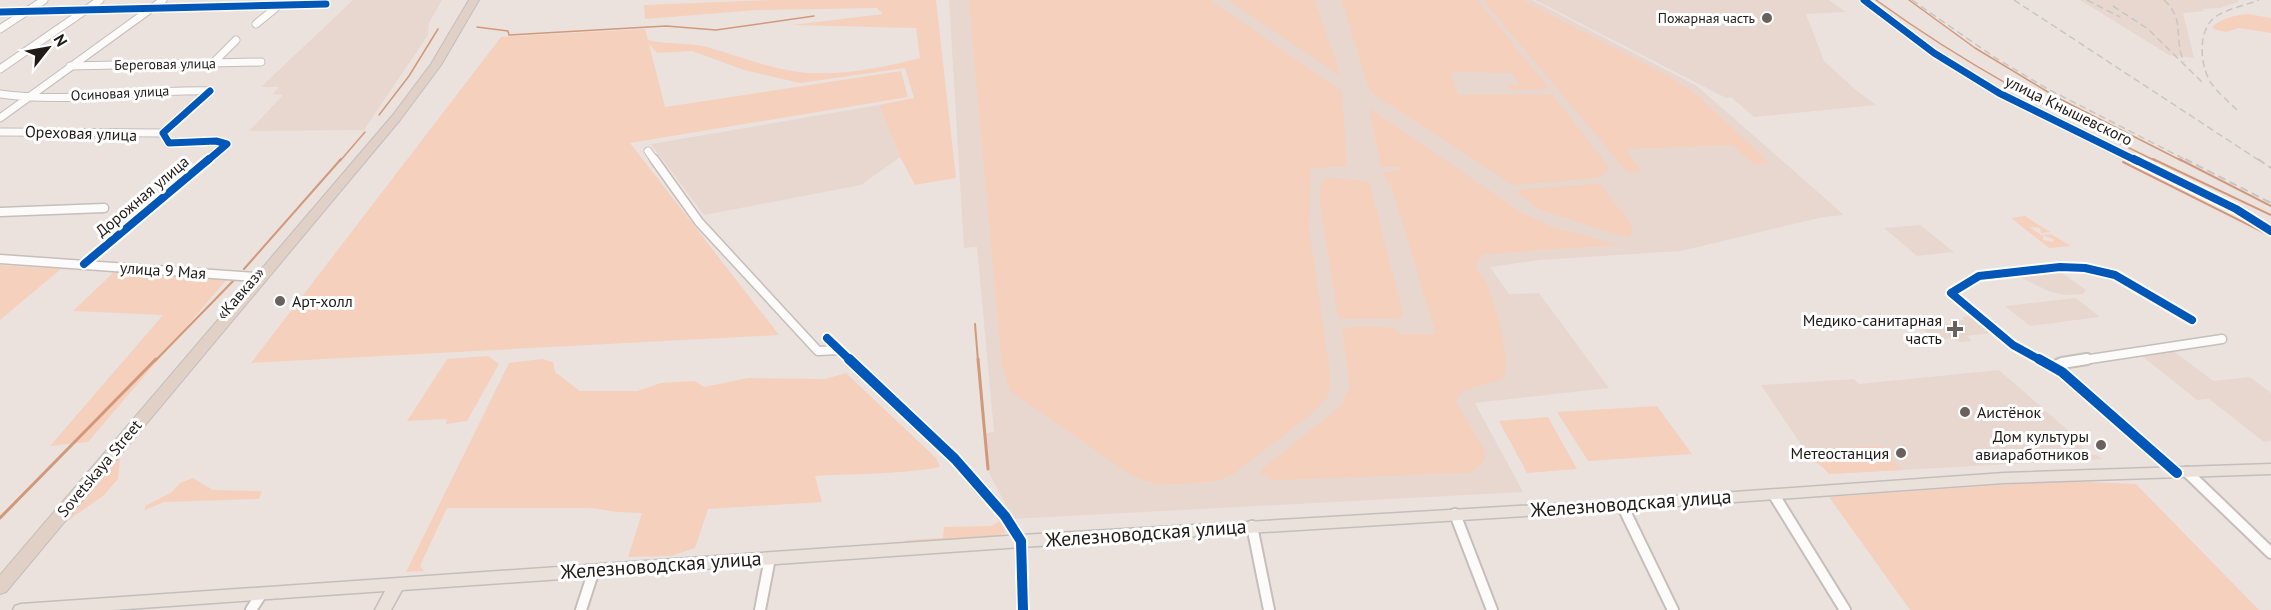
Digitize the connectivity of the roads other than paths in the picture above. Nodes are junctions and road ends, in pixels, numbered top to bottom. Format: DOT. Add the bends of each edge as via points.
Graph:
graph roads {
  1 [pos="44,0"];
  2 [pos="100,0"];
  3 [pos="163,0"];
  4 [pos="463,0"];
  5 [pos="474,0"];
  6 [pos="1864,0"];
  7 [pos="326,4"];
  8 [pos="278,6"];
  9 [pos="151,9"];
  10 [pos="85,10"];
  11 [pos="30,11"];
  12 [pos="0,12"];
  13 [pos="256,24"];
  14 [pos="0,29"];
  15 [pos="237,40"];
  16 [pos="261,62"];
  17 [pos="213,63"];
  18 [pos="70,66"];
  19 [pos="0,69"];
  20 [pos="0,94"];
  21 [pos="28,98"];
  22 [pos="1,116"];
  23 [pos="0,132"];
  24 [pos="163,133"];
  25 [pos="648,151"];
  26 [pos="104,208"];
  27 [pos="0,212"];
  28 [pos="2271,231"];
  29 [pos="0,259"];
  30 [pos="84,264"];
  31 [pos="255,277"];
  32 [pos="2192,320"];
  33 [pos="826,338"];
  34 [pos="2222,339"];
  35 [pos="199,350"];
  36 [pos="839,350"];
  37 [pos="2053,367"];
  38 [pos="2271,469"];
  39 [pos="2182,473"];
  40 [pos="1774,495"];
  41 [pos="1622,505"];
  42 [pos="1455,514"];
  43 [pos="1252,526"];
  44 [pos="1021,541"];
  45 [pos="2271,553"];
  46 [pos="771,558"];
  47 [pos="594,570"];
  48 [pos="0,574"];
  49 [pos="397,584"];
  50 [pos="0,587"];
  51 [pos="262,593"];
  52 [pos="160,604"];
  53 [pos="21,610"];
  54 [pos="251,610"];
  55 [pos="383,610"];
  56 [pos="582,610"];
  57 [pos="760,610"];
  58 [pos="1023,610"];
  59 [pos="1269,610"];
  60 [pos="1492,610"];
  61 [pos="1673,610"];
  62 [pos="1845,610"];
  1 -- 11 [label="street"];
  2 -- 10 [label="street"];
  3 -- 9 [label="street"];
  4 -- 31 [label="highway, «Кавказ»" via="396,109"];
  5 -- 35 [label="highway, «Кавказ»" via="436,64 402,110"];
  6 -- 28 [label="street, улица Кнышевского" via="1934,53 1999,93 2218,200"];
  7 -- 8 [label="street"];
  8 -- 9 [label="street"];
  8 -- 13 [label="street"];
  9 -- 10 [label="street"];
  9 -- 18 [label="street"];
  10 -- 11 [label="street"];
  10 -- 19 [label="street"];
  11 -- 12 [label="street"];
  11 -- 14 [label="street"];
  15 -- 17 [label="street"];
  16 -- 17 [label="street, Береговая улица"];
  17 -- 18 [label="street, Береговая улица"];
  18 -- 21 [label="street"];
  20 -- 21 [label="street, Осиновая улица"];
  21 -- 22 [label="street"];
  21 -- 24 [label="street, Осиновая улица" via="210,91"];
  23 -- 24 [label="street, Ореховая улица"];
  24 -- 30 [label="street, Дорожная улица" via="169,143 226,144"];
  25 -- 36 [label="street" via="699,222 818,351"];
  26 -- 27 [label="street"];
  29 -- 30 [label="street, улица 9 Мая"];
  30 -- 31 [label="street, улица 9 Мая"];
  31 -- 48 [label="highway, «Кавказ»"];
  32 -- 37 [label="street" via="2115,275 2085,268 1979,276 1951,293 2013,345"];
  33 -- 36 [label="street"];
  34 -- 37 [label="street"];
  35 -- 50 [label="highway, Sovetskaya Street"];
  36 -- 44 [label="street" via="955,459 1005,516"];
  37 -- 39 [label="street"];
  38 -- 39 [label="main road, Железноводская улица"];
  39 -- 40 [label="main road, Железноводская улица" via="2004,478"];
  39 -- 45 [label="street"];
  40 -- 41 [label="main road, Железноводская улица"];
  40 -- 62 [label="street"];
  41 -- 42 [label="main road, Железноводская улица"];
  41 -- 61 [label="street"];
  42 -- 43 [label="main road, Железноводская улица"];
  42 -- 60 [label="street"];
  43 -- 44 [label="main road, Железноводская улица"];
  43 -- 59 [label="street"];
  44 -- 46 [label="main road, Железноводская улица"];
  44 -- 58 [label="street"];
  46 -- 47 [label="main road, Железноводская улица"];
  46 -- 57 [label="street"];
  47 -- 49 [label="main road, Железноводская улица"];
  47 -- 56 [label="street"];
  49 -- 51 [label="main road, Железноводская улица"];
  49 -- 55 [label="main road"];
  51 -- 52 [label="main road, Железноводская улица"];
  51 -- 54 [label="street"];
  52 -- 53 [label="main road, Железноводская улица"];
}
